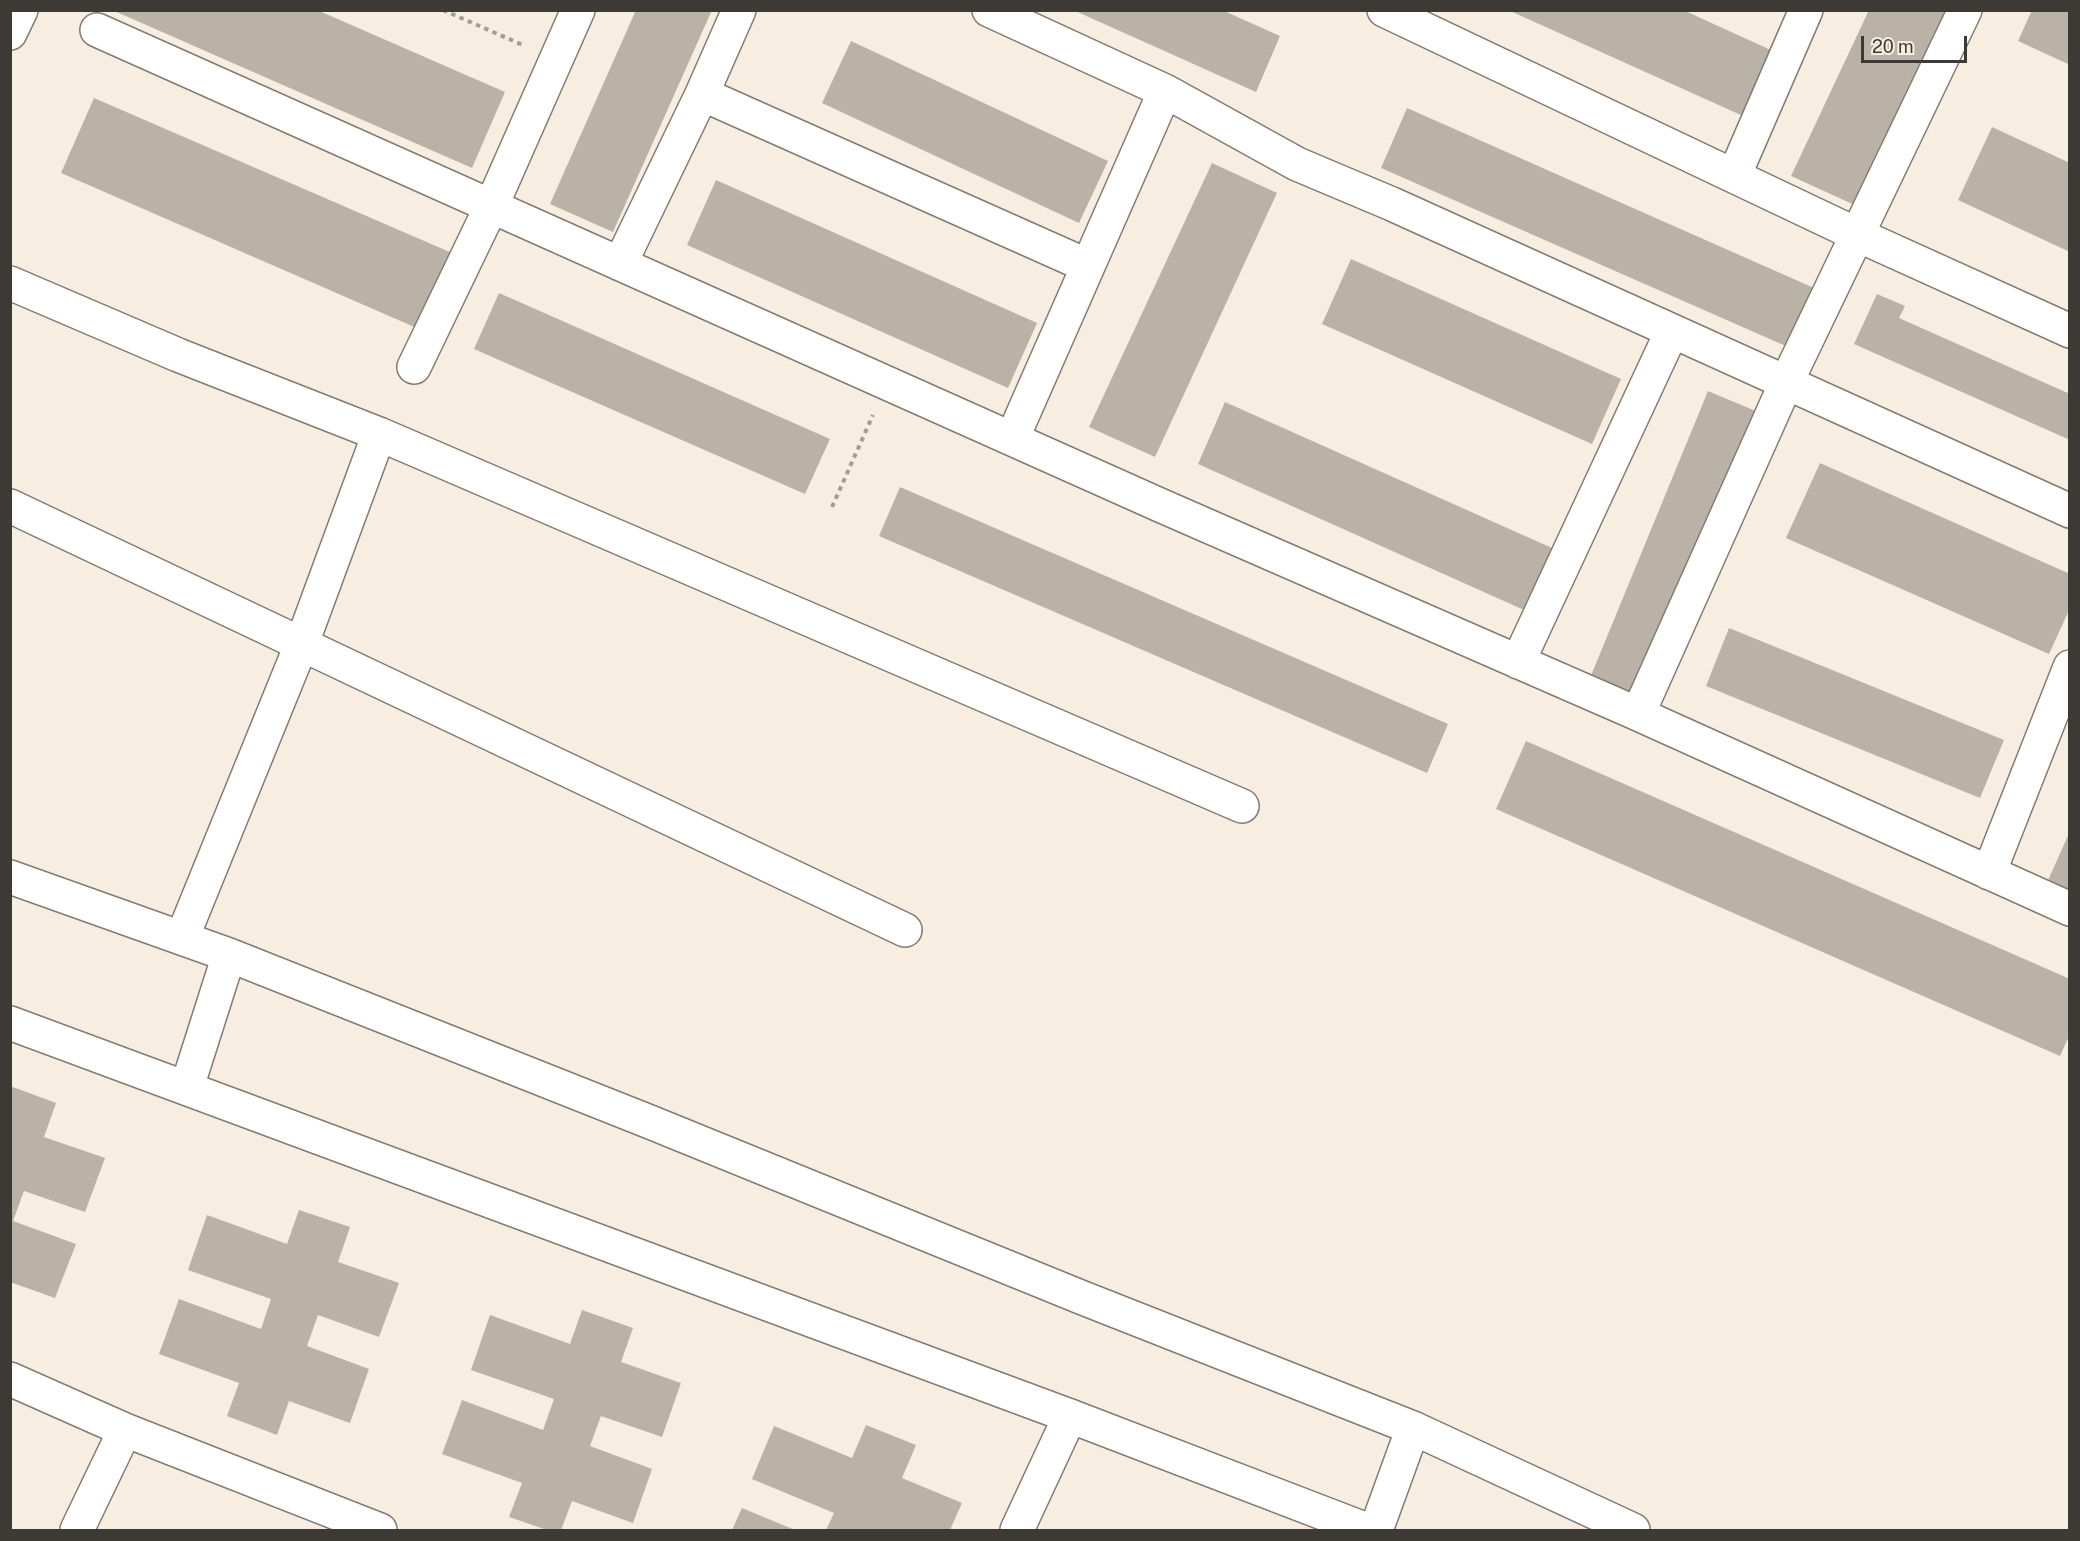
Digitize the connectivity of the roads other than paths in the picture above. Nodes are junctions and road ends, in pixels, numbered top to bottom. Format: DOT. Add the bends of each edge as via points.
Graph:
graph roads {
  1 [pos="21,10"];
  2 [pos="578,10"];
  3 [pos="739,10"];
  4 [pos="989,10"];
  5 [pos="1384,10"];
  6 [pos="1965,10"];
  7 [pos="1803,11"];
  8 [pos="97,30"];
  9 [pos="10,33"];
  10 [pos="1165,91"];
  11 [pos="702,94"];
  12 [pos="1734,176"];
  13 [pos="491,207"];
  14 [pos="1858,235"];
  15 [pos="620,264"];
  16 [pos="1088,266"];
  17 [pos="10,283"];
  18 [pos="2070,331"];
  19 [pos="1672,332"];
  20 [pos="414,367"];
  21 [pos="1786,383"];
  22 [pos="379,434"];
  23 [pos="1012,439"];
  24 [pos="10,506"];
  25 [pos="2070,511"];
  26 [pos="302,643"];
  27 [pos="1518,662"];
  28 [pos="2070,667"];
  29 [pos="1638,714"];
  30 [pos="1242,806"];
  31 [pos="1989,873"];
  32 [pos="10,877"];
  33 [pos="2070,909"];
  34 [pos="905,930"];
  35 [pos="182,938"];
  36 [pos="229,955"];
  37 [pos="10,1023"];
  38 [pos="187,1087"];
  39 [pos="10,1379"];
  40 [pos="1070,1416"];
  41 [pos="1413,1428"];
  42 [pos="125,1430"];
  43 [pos="77,1530"];
  44 [pos="380,1530"];
  45 [pos="1017,1530"];
  46 [pos="1367,1530"];
  47 [pos="1376,1530"];
  48 [pos="1633,1530"];
  1 -- 9 [label="street"];
  2 -- 13 [label="street"];
  3 -- 11 [label="street"];
  4 -- 10 [label="street"];
  5 -- 12 [label="street"];
  6 -- 14 [label="street"];
  7 -- 12 [label="street"];
  8 -- 13 [label="street"];
  10 -- 16 [label="street"];
  10 -- 19 [label="street" via="1297,164"];
  11 -- 15 [label="street"];
  11 -- 16 [label="street"];
  12 -- 14 [label="street"];
  13 -- 15 [label="street"];
  13 -- 20 [label="street"];
  14 -- 18 [label="street"];
  14 -- 21 [label="street"];
  15 -- 23 [label="street"];
  16 -- 23 [label="street"];
  17 -- 22 [label="street" via="178,355"];
  19 -- 21 [label="street"];
  19 -- 27 [label="street"];
  21 -- 25 [label="street"];
  21 -- 29 [label="street"];
  22 -- 26 [label="street"];
  22 -- 30 [label="street"];
  23 -- 27 [label="street"];
  24 -- 26 [label="street"];
  26 -- 34 [label="street"];
  26 -- 35 [label="street"];
  27 -- 29 [label="street"];
  28 -- 31 [label="street"];
  29 -- 31 [label="street"];
  31 -- 33 [label="street"];
  32 -- 35 [label="street"];
  35 -- 36 [label="street"];
  36 -- 38 [label="street"];
  36 -- 41 [label="street"];
  37 -- 38 [label="street"];
  38 -- 40 [label="street"];
  39 -- 42 [label="street"];
  40 -- 45 [label="street"];
  40 -- 46 [label="street"];
  41 -- 47 [label="street"];
  41 -- 48 [label="street"];
  42 -- 43 [label="street"];
  42 -- 44 [label="street"];
}
